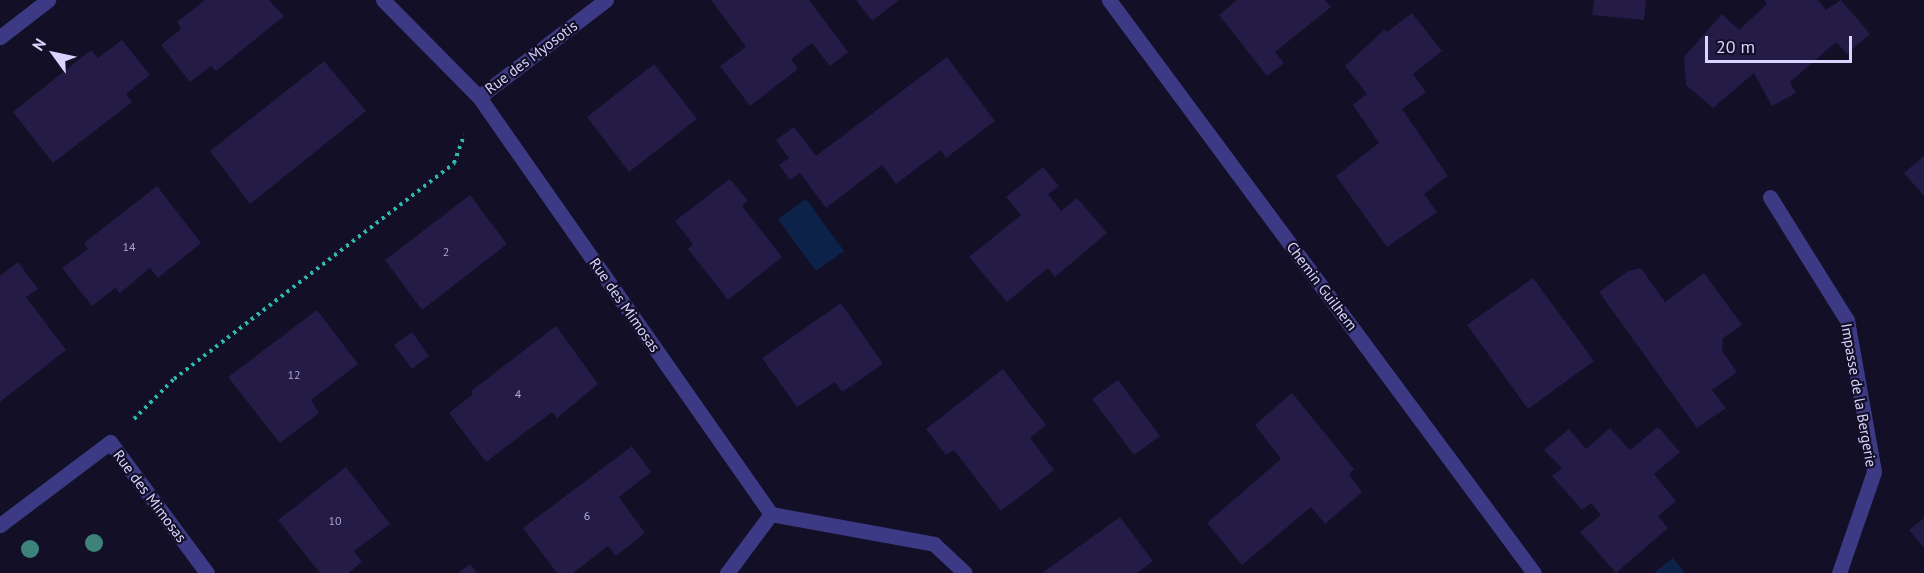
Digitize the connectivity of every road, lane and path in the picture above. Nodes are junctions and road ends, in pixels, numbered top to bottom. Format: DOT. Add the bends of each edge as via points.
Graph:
graph roads {
  1 [pos="48,0"];
  2 [pos="383,0"];
  3 [pos="606,0"];
  4 [pos="1110,1"];
  5 [pos="0,37"];
  6 [pos="479,97"];
  7 [pos="1770,197"];
  8 [pos="110,442"];
  9 [pos="771,514"];
  10 [pos="0,525"];
  11 [pos="207,573"];
  12 [pos="727,573"];
  13 [pos="965,573"];
  14 [pos="1534,573"];
  15 [pos="1839,573"];
  1 -- 5 [label="street"];
  2 -- 6 [label="street, Rue des Myosotis"];
  3 -- 6 [label="street, Rue des Myosotis"];
  4 -- 14 [label="street, Chemin Guilhem"];
  6 -- 8 [label="path" via="454,163 174,379"];
  6 -- 9 [label="street, Rue des Mimosas"];
  7 -- 15 [label="street, Impasse de la Bergerie" via="1847,320 1874,472"];
  8 -- 10 [label="street, Rue des Mimosas"];
  8 -- 11 [label="street, Rue des Mimosas"];
  9 -- 12 [label="street"];
  9 -- 13 [label="street" via="934,544"];
}
